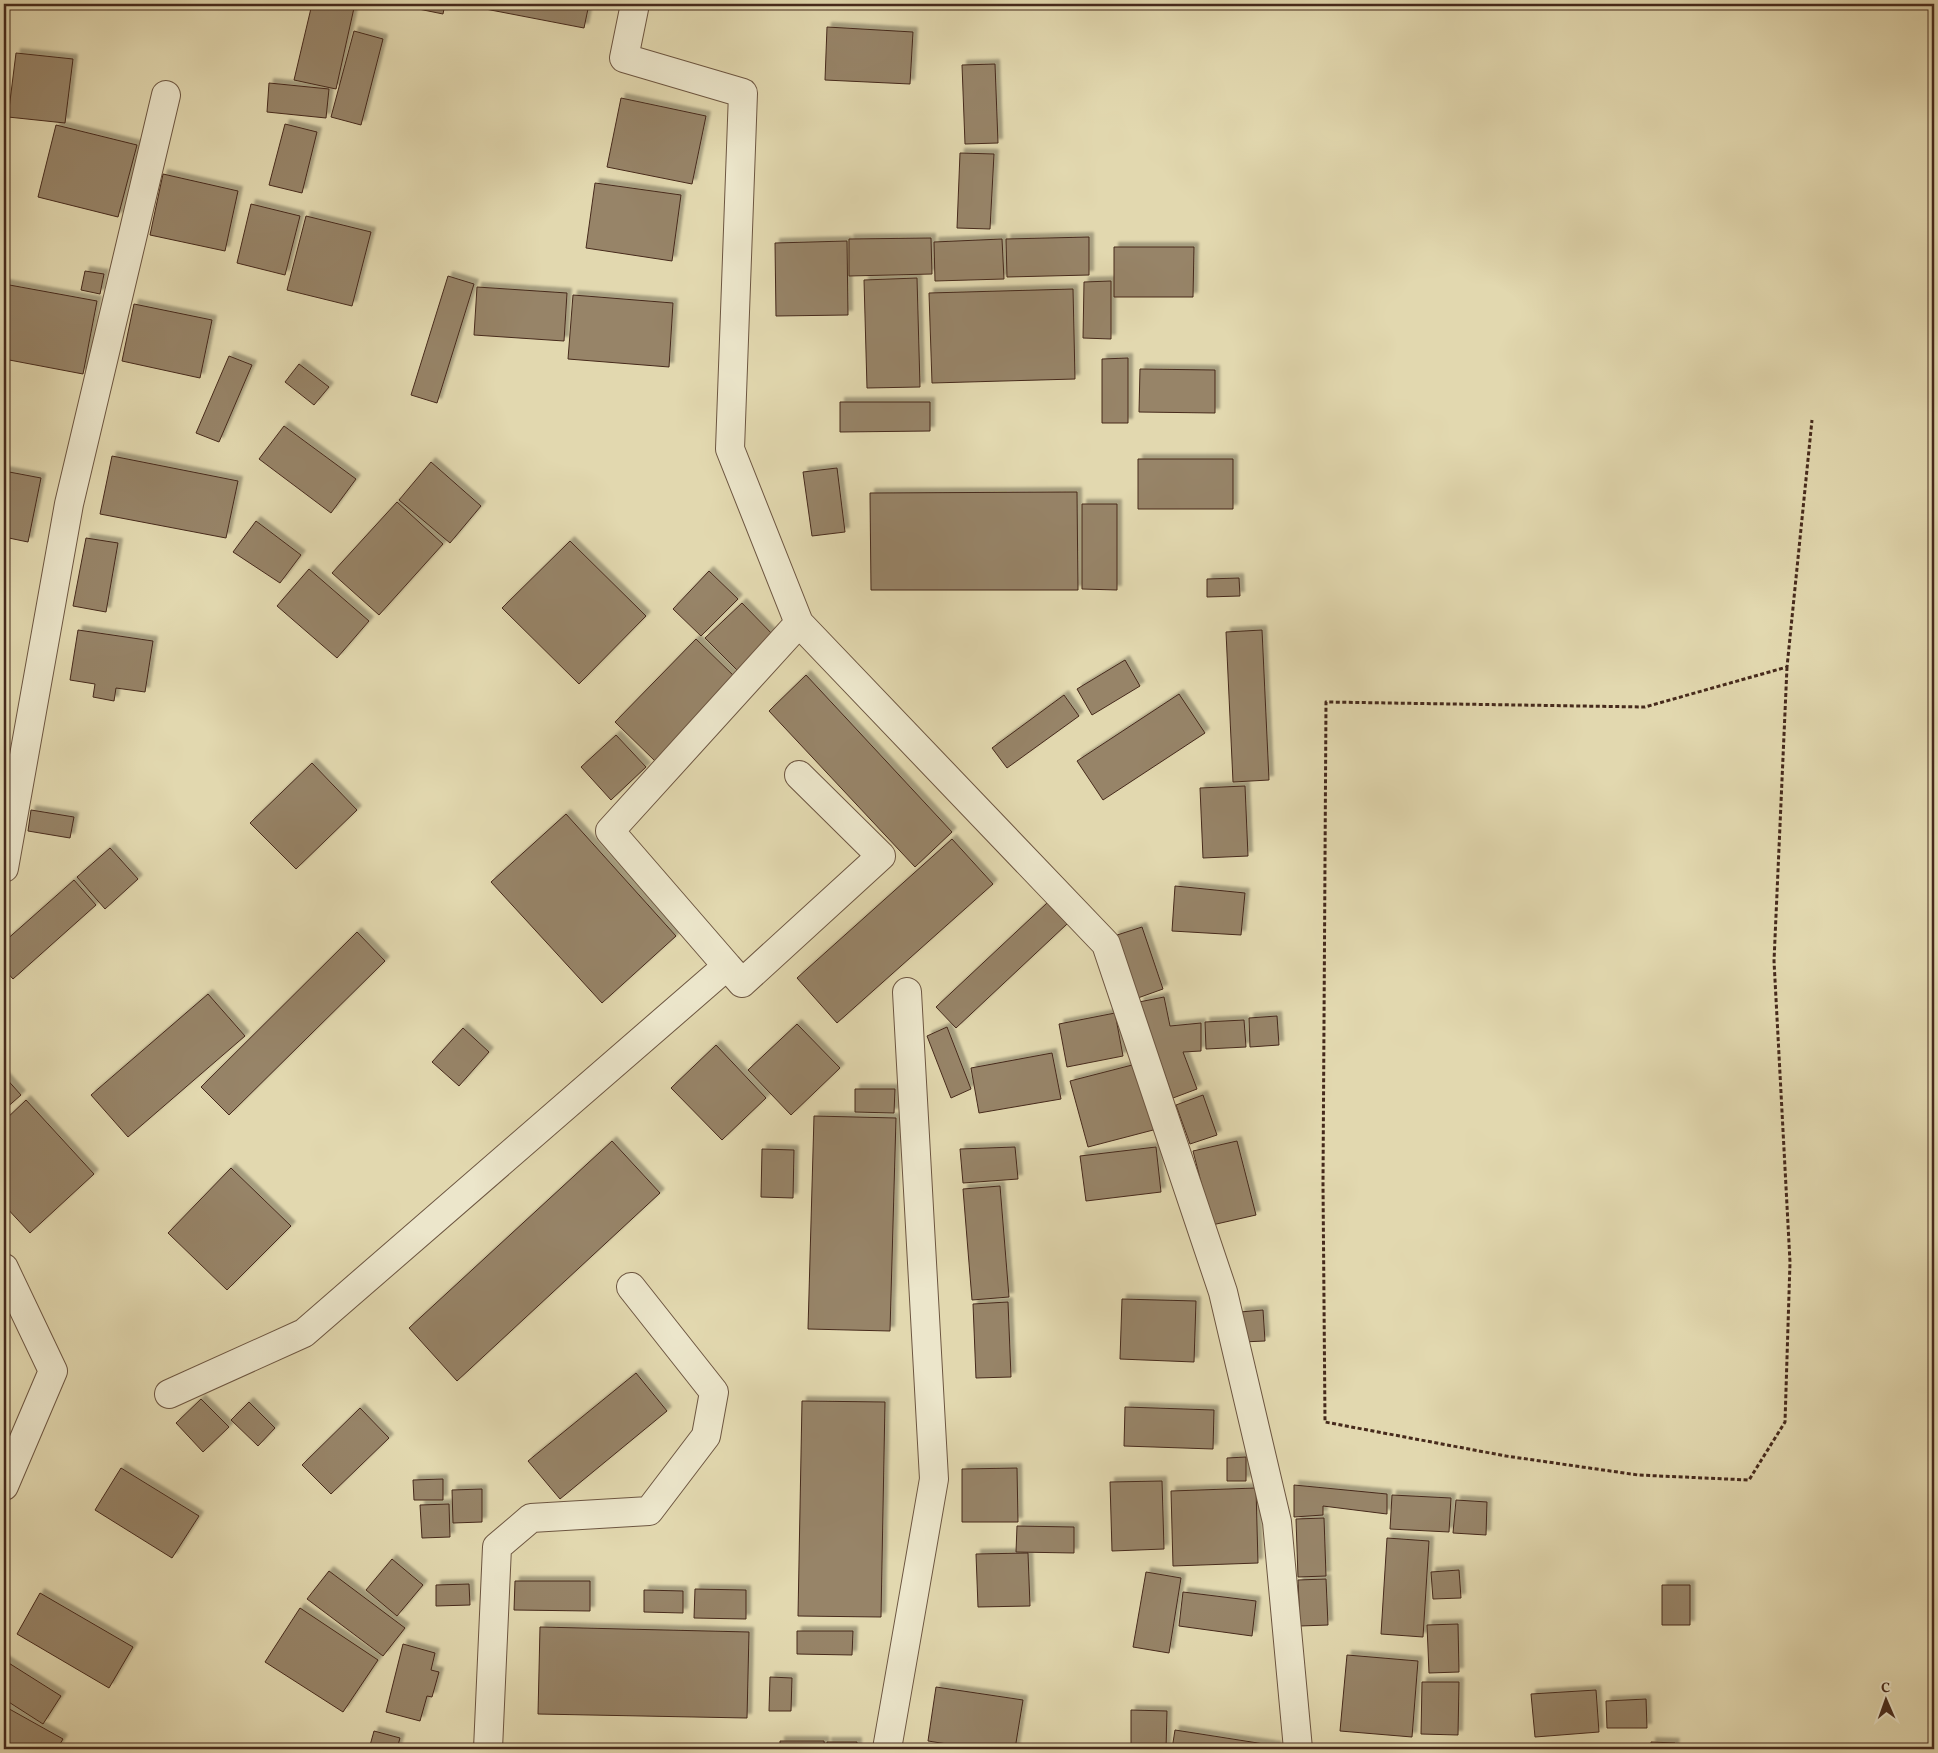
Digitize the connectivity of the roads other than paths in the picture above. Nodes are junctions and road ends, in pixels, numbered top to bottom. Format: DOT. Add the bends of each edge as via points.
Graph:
graph roads {
  1 [pos="635,4"];
  2 [pos="166,95"];
  3 [pos="799,623"];
  4 [pos="799,775"];
  5 [pos="4,868"];
  6 [pos="726,966"];
  7 [pos="906,992"];
  8 [pos="4,1268"];
  9 [pos="631,1287"];
  10 [pos="169,1394"];
  11 [pos="4,1486"];
  12 [pos="488,1749"];
  13 [pos="887,1749"];
  14 [pos="1298,1749"];
  1 -- 3 [label="street" via="624,58 743,92 730,449"];
  2 -- 5 [label="street" via="69,504"];
  3 -- 6 [label="street" via="610,831"];
  3 -- 14 [label="street" via="1106,944 1224,1292 1277,1522"];
  4 -- 6 [label="street" via="881,856 742,983"];
  6 -- 10 [label="street" via="304,1333"];
  7 -- 13 [label="street" via="934,1479"];
  8 -- 11 [label="street" via="53,1371"];
  9 -- 12 [label="street" via="714,1392 706,1436 649,1511 531,1518 497,1547"];
}
